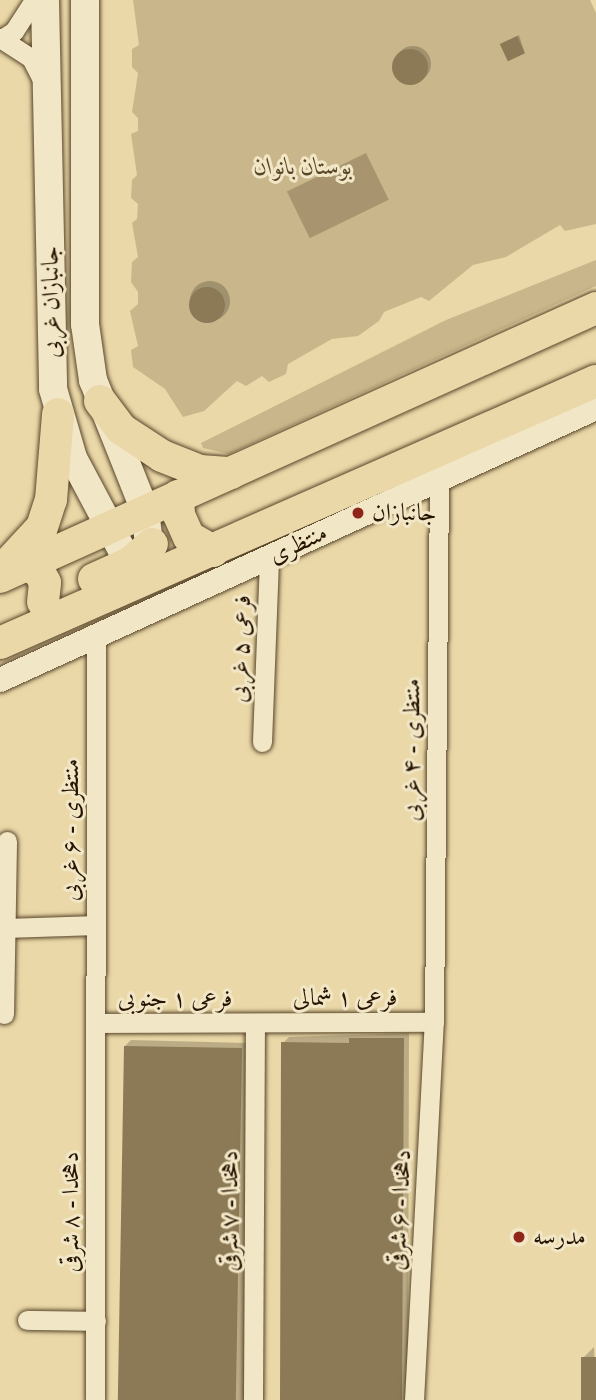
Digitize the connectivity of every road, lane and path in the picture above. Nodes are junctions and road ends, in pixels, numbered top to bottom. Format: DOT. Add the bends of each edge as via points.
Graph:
graph roads {
  1 [pos="34,0"];
  2 [pos="45,0"];
  3 [pos="85,0"];
  4 [pos="1,38"];
  5 [pos="46,93"];
  6 [pos="596,308"];
  7 [pos="596,381"];
  8 [pos="97,391"];
  9 [pos="596,408"];
  10 [pos="58,414"];
  11 [pos="73,458"];
  12 [pos="233,473"];
  13 [pos="439,480"];
  14 [pos="178,496"];
  15 [pos="145,511"];
  16 [pos="108,526"];
  17 [pos="213,551"];
  18 [pos="269,558"];
  19 [pos="145,565"];
  20 [pos="9,571"];
  21 [pos="43,602"];
  22 [pos="0,621"];
  23 [pos="96,636"];
  24 [pos="0,643"];
  25 [pos="0,680"];
  26 [pos="262,742"];
  27 [pos="7,841"];
  28 [pos="96,925"];
  29 [pos="6,928"];
  30 [pos="4,1014"];
  31 [pos="434,1022"];
  32 [pos="96,1023"];
  33 [pos="255,1023"];
  34 [pos="27,1320"];
  35 [pos="96,1321"];
  36 [pos="95,1400"];
  37 [pos="253,1400"];
  38 [pos="414,1400"];
  1 -- 4 [label="street" via="14,31"];
  2 -- 5 [label="main road, جانبازان غربی"];
  3 -- 8 [label="main road, جانبازان غربی" via="85,324"];
  4 -- 5 [label="street" via="31,58"];
  5 -- 10 [label="main road, جانبازان غربی" via="53,389"];
  6 -- 12 [label="main road"];
  7 -- 17 [label="main road, منتظری"];
  8 -- 11 [label="main road" via="97,453 83,464"];
  8 -- 12 [label="main road" via="121,429 162,456 200,471"];
  8 -- 15 [label="main road, جانبازان غربی"];
  9 -- 13 [label="street, منتظری"];
  10 -- 11 [label="main road, جانبازان غربی"];
  10 -- 20 [label="main road" via="51,500 42,527"];
  11 -- 16 [label="main road, جانبازان غربی"];
  12 -- 14 [label="main road"];
  13 -- 18 [label="street, منتظری"];
  13 -- 31 [label="street, منتظری - ۴ غربی"];
  14 -- 15 [label="main road"];
  14 -- 17 [label="main road" via="179,515 189,537"];
  15 -- 16 [label="main road"];
  15 -- 19 [label="main road, جانبازان غربی"];
  16 -- 19 [label="main road, جانبازان غربی"];
  16 -- 20 [label="main road"];
  17 -- 19 [label="main road, منتظری"];
  18 -- 23 [label="street, منتظری"];
  18 -- 26 [label="street, فرعی ۵ غربی"];
  19 -- 21 [label="main road"];
  19 -- 24 [label="main road, منتظری"];
  20 -- 21 [label="main road" via="39,571 45,583"];
  21 -- 22 [label="main road"];
  23 -- 25 [label="street, منتظری"];
  23 -- 28 [label="street, منتظری - ۶ غربی"];
  27 -- 29 [label="street"];
  28 -- 29 [label="street"];
  28 -- 32 [label="street, منتظری - ۶ غربی"];
  29 -- 30 [label="street"];
  31 -- 33 [label="street, فرعی ۱ شمالی"];
  31 -- 38 [label="street, دهخدا - ۶ شرقی"];
  32 -- 33 [label="street, فرعی ۱ جنوبی"];
  32 -- 35 [label="street, دهخدا - ۸ شرقی"];
  33 -- 37 [label="street, دهخدا - ۷ شرقی"];
  34 -- 35 [label="street"];
  35 -- 36 [label="street, دهخدا - ۸ شرقی"];
}
